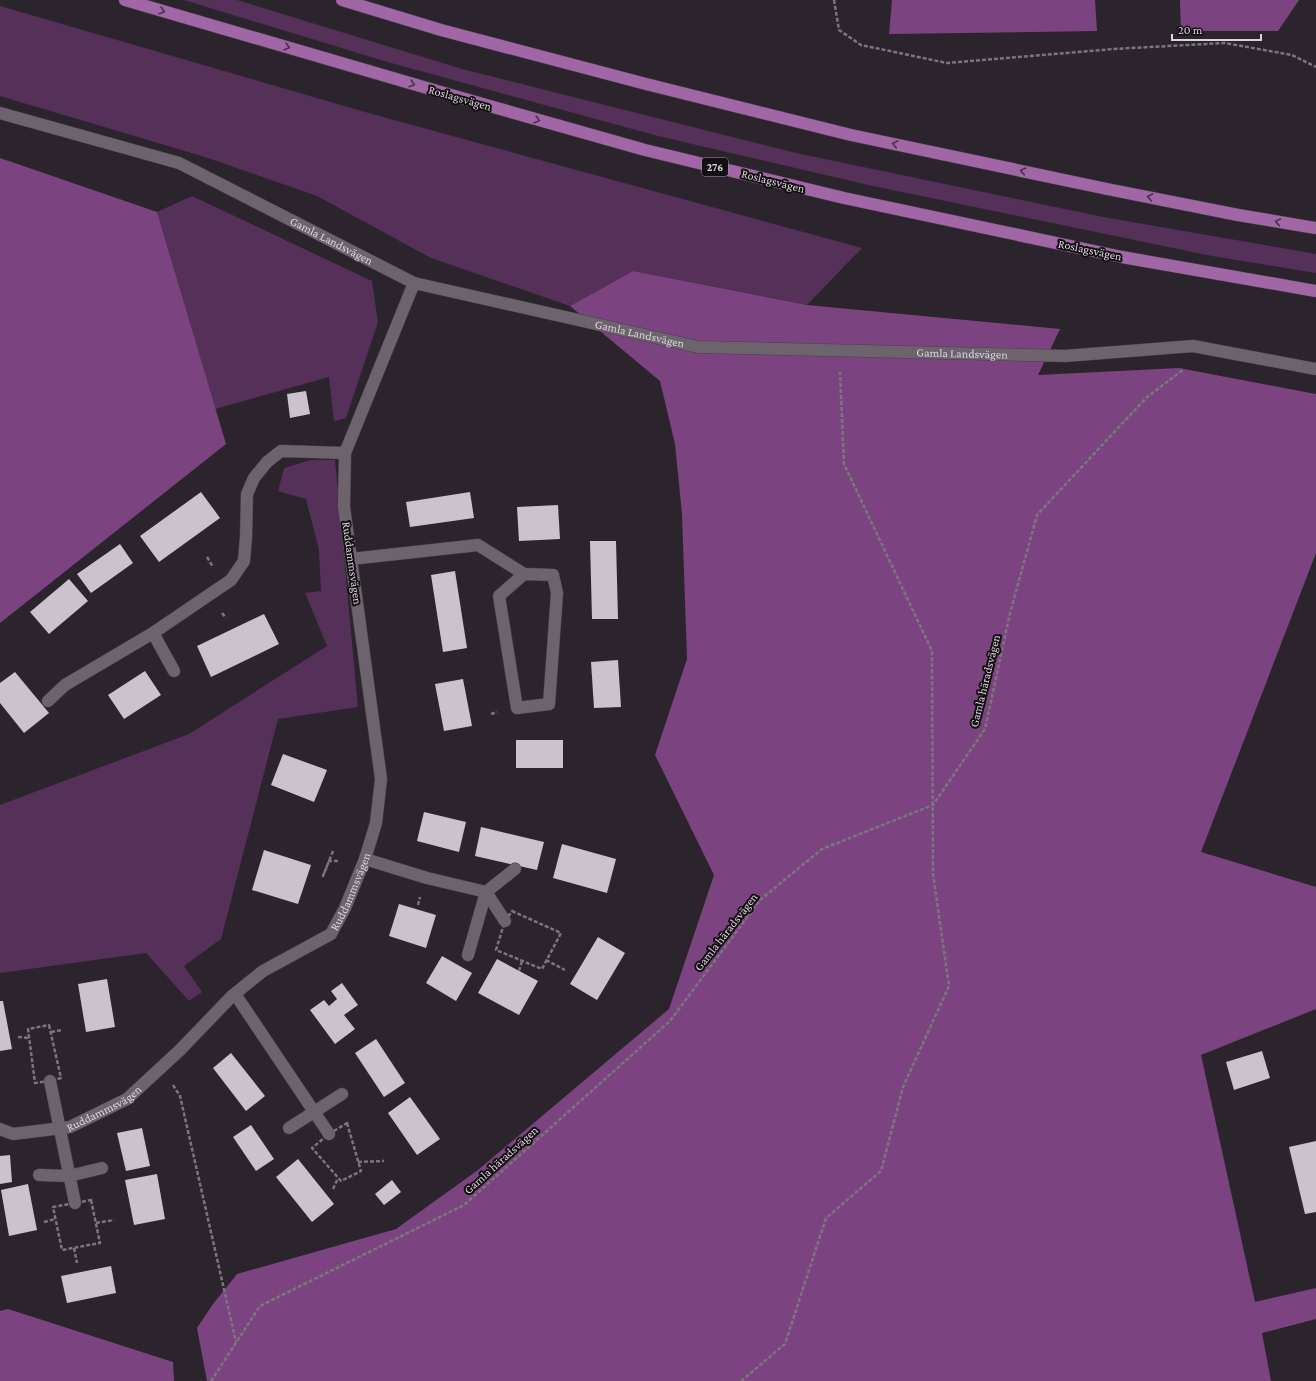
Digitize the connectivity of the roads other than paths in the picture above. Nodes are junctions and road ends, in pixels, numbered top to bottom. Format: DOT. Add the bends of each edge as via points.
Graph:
graph roads {
  1 [pos="124,0"];
  2 [pos="342,0"];
  3 [pos="0,113"];
  4 [pos="1316,228"];
  5 [pos="414,282"];
  6 [pos="1316,290"];
  7 [pos="1316,369"];
  8 [pos="345,452"];
  9 [pos="351,559"];
  10 [pos="524,574"];
  11 [pos="153,633"];
  12 [pos="174,671"];
  13 [pos="48,701"];
  14 [pos="365,859"];
  15 [pos="515,869"];
  16 [pos="486,892"];
  17 [pos="505,922"];
  18 [pos="468,955"];
  19 [pos="235,994"];
  20 [pos="50,1081"];
  21 [pos="342,1094"];
  22 [pos="315,1112"];
  23 [pos="59,1128"];
  24 [pos="289,1128"];
  25 [pos="0,1129"];
  26 [pos="329,1134"];
  27 [pos="102,1168"];
  28 [pos="39,1176"];
  29 [pos="69,1176"];
  30 [pos="75,1203"];
  1 -- 6 [label="main road, Roslagsvägen / 276, one-way" via="652,152 844,198 1114,256"];
  4 -- 2 [label="main road, one-way" via="1238,215 851,135 441,30"];
  3 -- 5 [label="street, Gamla Landsvägen" via="179,163"];
  5 -- 7 [label="street, Gamla Landsvägen" via="698,347 1065,356 1193,346"];
  5 -- 8 [label="street, Ruddammsvägen"];
  8 -- 9 [label="street, Ruddammsvägen" via="344,507"];
  8 -- 11 [label="street" via="282,451 267,462 254,478 247,494 244,561 231,580"];
  9 -- 10 [label="street" via="478,545"];
  9 -- 14 [label="street, Ruddammsvägen" via="382,779 376,823"];
  10 -- 10 [label="street" via="553,575 557,593 549,704 517,708 499,596"];
  11 -- 12 [label="street"];
  11 -- 13 [label="street" via="65,685"];
  14 -- 16 [label="street" via="427,878"];
  14 -- 19 [label="street, Ruddammsvägen" via="345,908 331,934 263,971"];
  15 -- 16 [label="street"];
  16 -- 17 [label="street"];
  16 -- 18 [label="street"];
  19 -- 22 [label="street"];
  19 -- 23 [label="street, Ruddammsvägen" via="127,1099 70,1127"];
  20 -- 23 [label="street"];
  21 -- 22 [label="street"];
  22 -- 24 [label="street"];
  22 -- 26 [label="street"];
  23 -- 25 [label="street, Ruddammsvägen" via="13,1134"];
  23 -- 29 [label="street"];
  27 -- 29 [label="street"];
  28 -- 29 [label="street"];
  29 -- 30 [label="street"];
}
